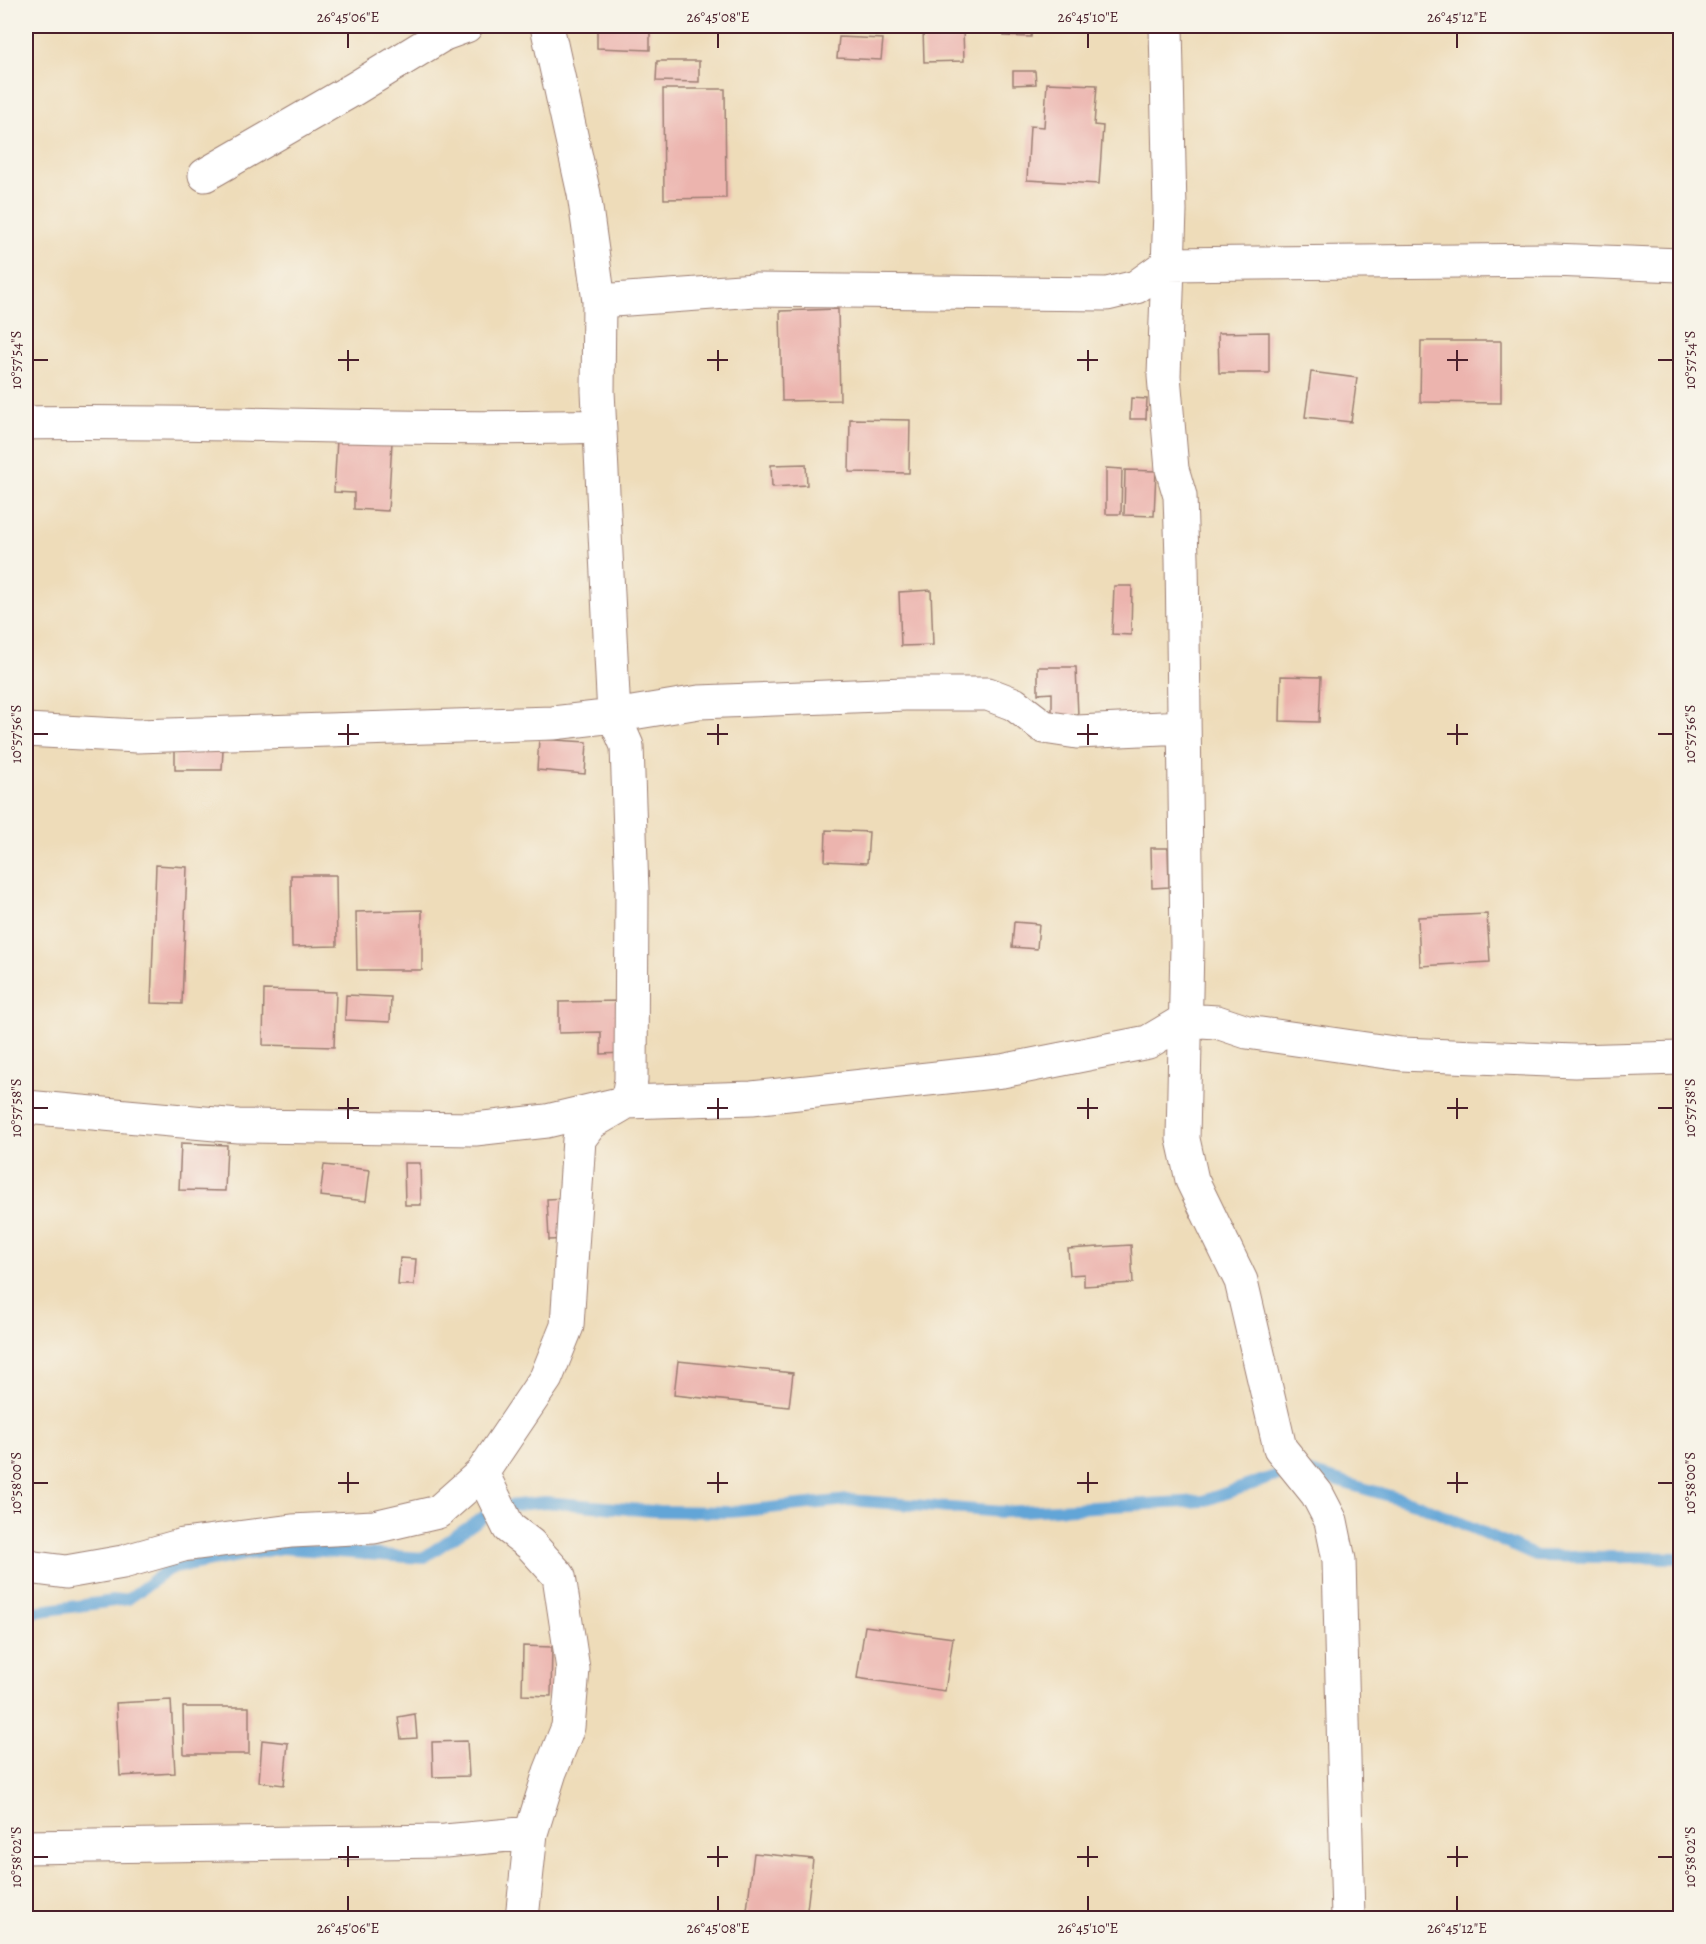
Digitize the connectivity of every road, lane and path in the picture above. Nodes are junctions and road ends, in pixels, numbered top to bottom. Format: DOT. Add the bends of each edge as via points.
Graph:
graph roads {
  1 [pos="466,26"];
  2 [pos="547,26"];
  3 [pos="1166,26"];
  4 [pos="205,175"];
  5 [pos="1168,264"];
  6 [pos="1680,265"];
  7 [pos="599,301"];
  8 [pos="26,423"];
  9 [pos="599,426"];
  10 [pos="614,716"];
  11 [pos="1184,726"];
  12 [pos="26,730"];
  13 [pos="1185,1020"];
  14 [pos="1680,1058"];
  15 [pos="627,1102"];
  16 [pos="26,1107"];
  17 [pos="482,1473"];
  18 [pos="26,1564"];
  19 [pos="531,1833"];
  20 [pos="26,1847"];
  21 [pos="522,1918"];
  22 [pos="1348,1918"];
  1 -- 4 [label="street" via="444,34"];
  2 -- 7 [label="street" via="584,194"];
  3 -- 5 [label="street"];
  5 -- 6 [label="street" via="1552,260"];
  5 -- 7 [label="street" via="1136,287 1107,294 765,290"];
  5 -- 11 [label="street" via="1164,376 1172,469 1180,496"];
  7 -- 9 [label="street"];
  8 -- 9 [label="street" via="511,429"];
  9 -- 10 [label="street"];
  10 -- 11 [label="street" via="699,702 988,693 1014,704 1044,727 1077,732"];
  10 -- 12 [label="street" via="553,723 137,736"];
  10 -- 15 [label="street" via="627,746 631,868 631,1080"];
  11 -- 13 [label="street"];
  13 -- 14 [label="street" via="1217,1022 1247,1032 1401,1054 1575,1061"];
  13 -- 15 [label="street" via="1148,1042 1002,1071 752,1098"];
  13 -- 22 [label="street" via="1184,1139 1192,1180 1241,1281 1280,1449 1317,1494 1330,1521 1339,1560"];
  15 -- 16 [label="street" via="547,1121 476,1129 238,1126"];
  15 -- 17 [label="street" via="591,1123 579,1139 567,1326 546,1378"];
  17 -- 18 [label="street" via="438,1512 374,1527 243,1536 183,1545 123,1562 66,1572"];
  17 -- 19 [label="street" via="509,1528 530,1544 559,1576 567,1618 573,1669 568,1727"];
  19 -- 20 [label="street" via="445,1841"];
  19 -- 21 [label="street"];
}
